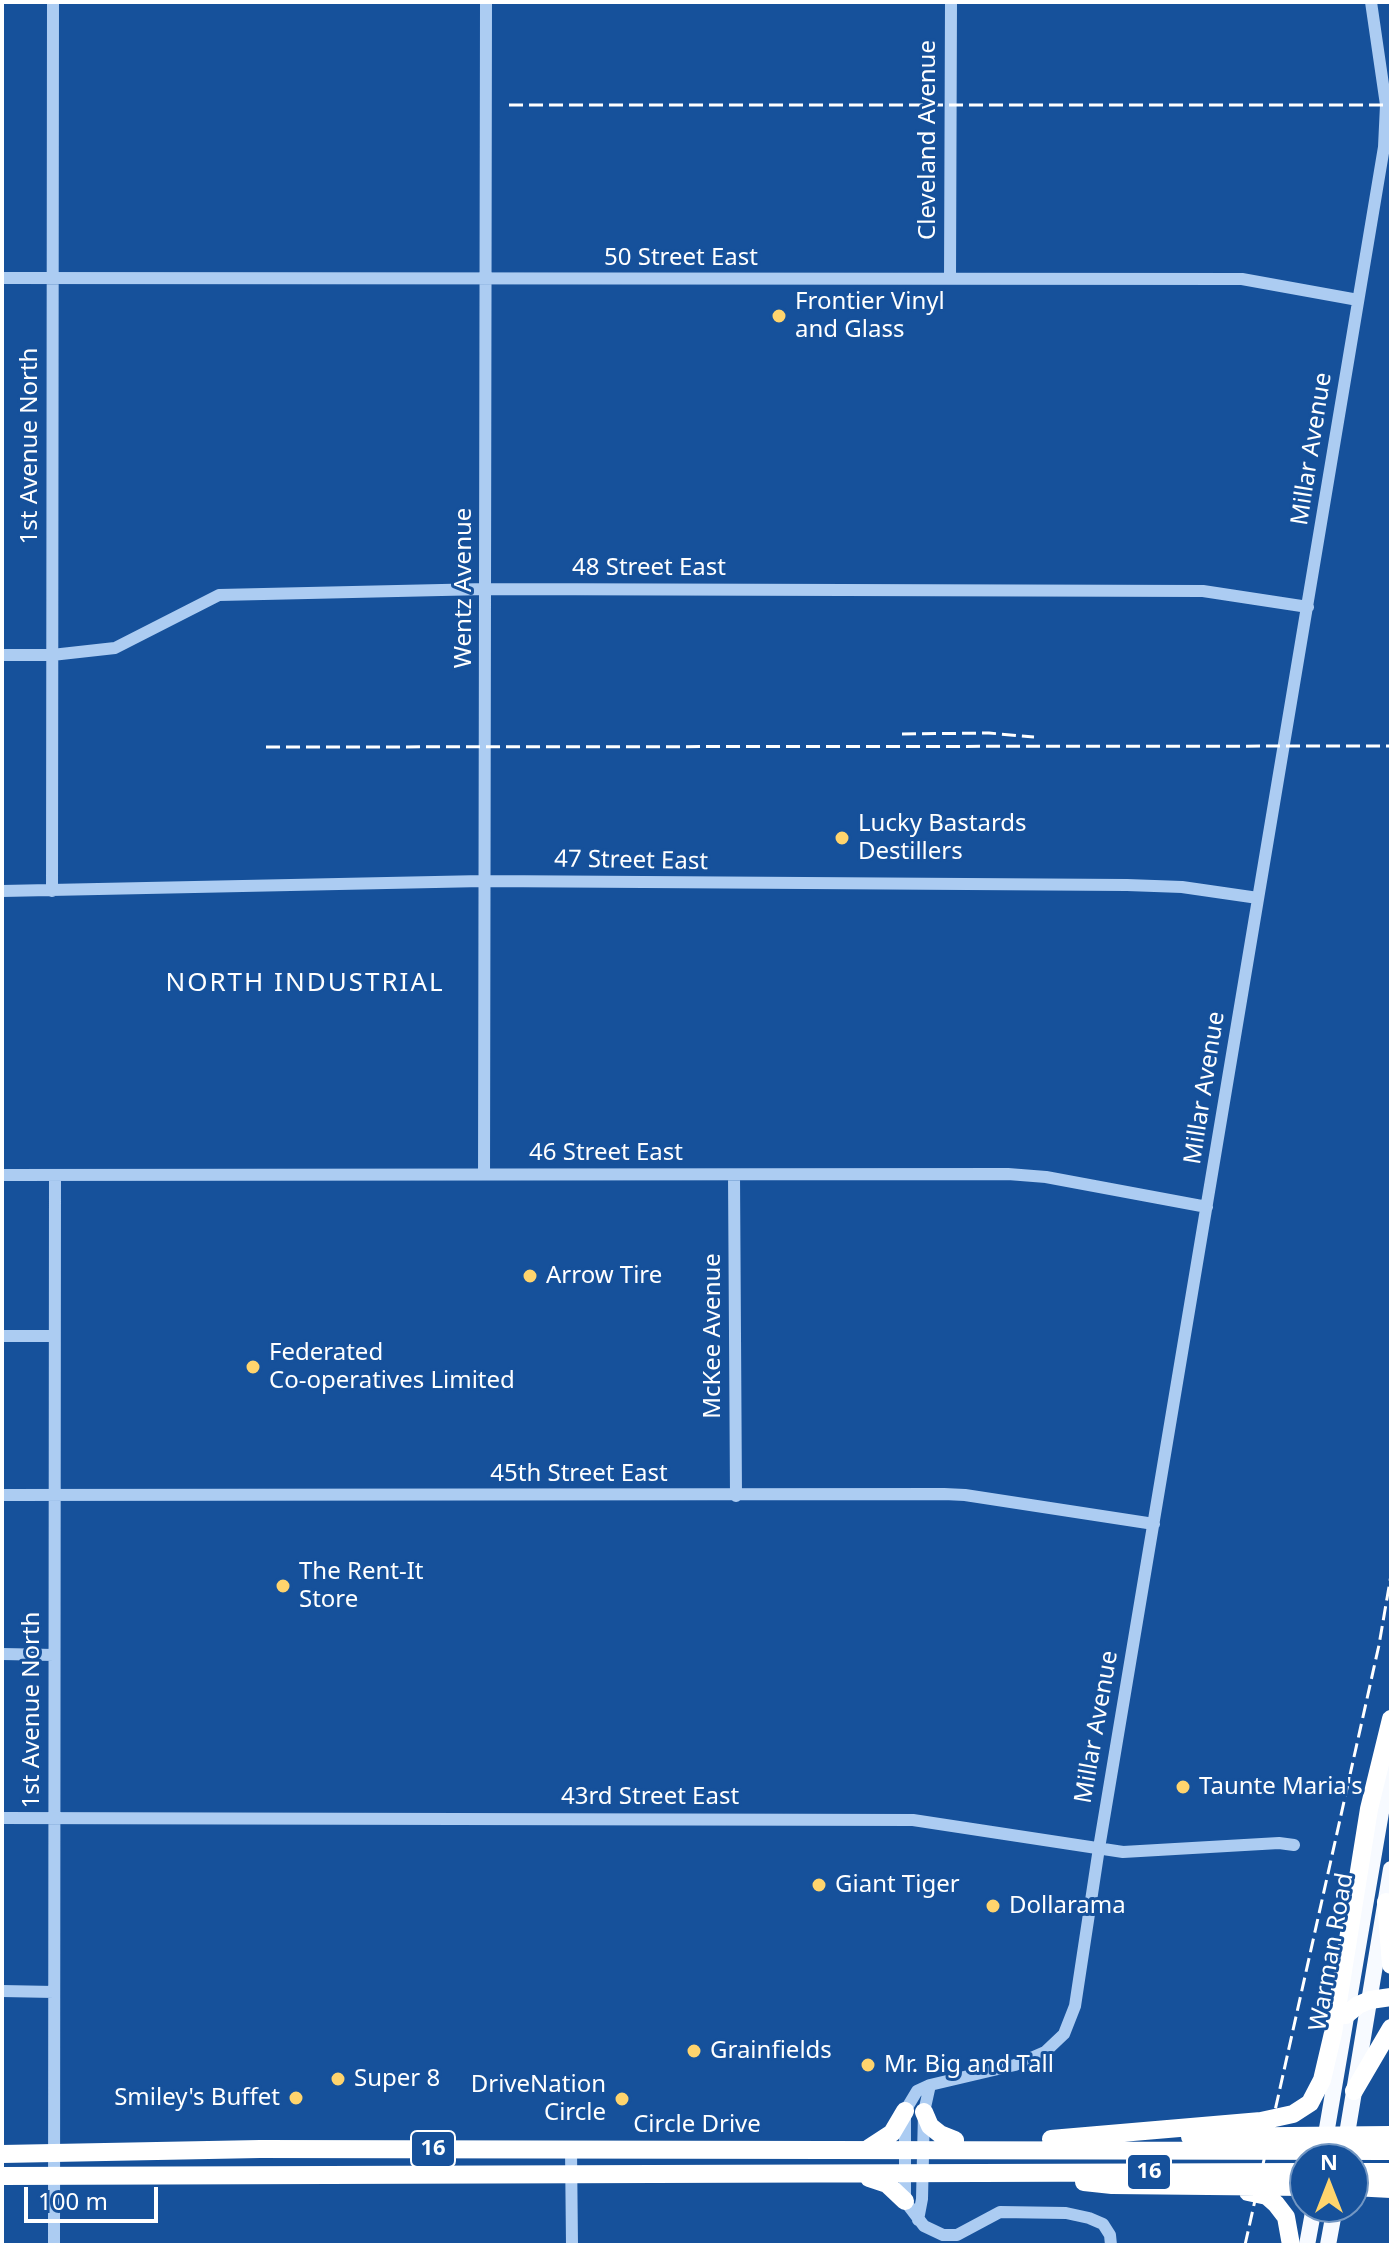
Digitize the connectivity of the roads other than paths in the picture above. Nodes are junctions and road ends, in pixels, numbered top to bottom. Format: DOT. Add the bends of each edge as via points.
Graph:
graph roads {
  1 [pos="53,2"];
  2 [pos="486,2"];
  3 [pos="951,2"];
  4 [pos="1371,2"];
  5 [pos="2,278"];
  6 [pos="52,278"];
  7 [pos="950,279"];
  8 [pos="486,280"];
  9 [pos="1358,300"];
  10 [pos="486,589"];
  11 [pos="1308,607"];
  12 [pos="2,655"];
  13 [pos="52,655"];
  14 [pos="483,881"];
  15 [pos="2,891"];
  16 [pos="52,891"];
  17 [pos="1258,898"];
  18 [pos="484,1174"];
  19 [pos="2,1175"];
  20 [pos="55,1175"];
  21 [pos="734,1175"];
  22 [pos="1207,1207"];
  23 [pos="2,1336"];
  24 [pos="54,1336"];
  25 [pos="2,1495"];
  26 [pos="54,1495"];
  27 [pos="736,1496"];
  28 [pos="1154,1524"];
  29 [pos="2,1654"];
  30 [pos="54,1655"];
  31 [pos="1391,1719"];
  32 [pos="1391,1754"];
  33 [pos="2,1818"];
  34 [pos="54,1818"];
  35 [pos="1294,1845"];
  36 [pos="1099,1848"];
  37 [pos="1391,1869"];
  38 [pos="1386,1902"];
  39 [pos="1391,1965"];
  40 [pos="2,1991"];
  41 [pos="54,1992"];
  42 [pos="1391,1997"];
  43 [pos="1370,2000"];
  44 [pos="1346,2015"];
  45 [pos="1391,2028"];
  46 [pos="930,2085"];
  47 [pos="1353,2098"];
  48 [pos="914,2112"];
  49 [pos="1391,2132"];
  50 [pos="1051,2139"];
  51 [pos="955,2140"];
  52 [pos="1325,2143"];
  53 [pos="1346,2143"];
  54 [pos="917,2147"];
  55 [pos="571,2149"];
  56 [pos="865,2149"];
  57 [pos="1391,2151"];
  58 [pos="54,2153"];
  59 [pos="2,2154"];
  60 [pos="835,2172"];
  61 [pos="1289,2172"];
  62 [pos="1369,2172"];
  63 [pos="1391,2172"];
  64 [pos="914,2173"];
  65 [pos="54,2174"];
  66 [pos="571,2174"];
  67 [pos="993,2174"];
  68 [pos="2,2176"];
  69 [pos="1210,2186"];
  70 [pos="1289,2187"];
  71 [pos="1369,2188"];
  72 [pos="1391,2189"];
  73 [pos="905,2201"];
  74 [pos="918,2220"];
  75 [pos="1311,2223"];
  76 [pos="1332,2223"];
  77 [pos="54,2245"];
  78 [pos="572,2245"];
  79 [pos="1111,2245"];
  80 [pos="1291,2245"];
  81 [pos="1307,2245"];
  82 [pos="1328,2245"];
  1 -- 6 [label="street, 1st Avenue North"];
  2 -- 8 [label="street, Wentz Avenue"];
  3 -- 7 [label="street, Cleveland Avenue"];
  4 -- 9 [label="street, Millar Avenue" via="1386,123"];
  5 -- 6 [label="street, 50 Street East"];
  6 -- 8 [label="street, 50 Street East"];
  6 -- 13 [label="street, 1st Avenue North"];
  7 -- 8 [label="street, 50 Street East"];
  7 -- 9 [label="street, 50 Street East" via="1242,279"];
  8 -- 10 [label="street, Wentz Avenue"];
  9 -- 11 [label="street, Millar Avenue"];
  10 -- 11 [label="street, 48 Street East" via="1203,591"];
  10 -- 13 [label="street, 48 Street East" via="219,595 115,648"];
  10 -- 14 [label="street, Wentz Avenue"];
  11 -- 17 [label="street, Millar Avenue"];
  12 -- 13 [label="street, 48 Street East"];
  13 -- 16 [label="street, 1st Avenue North"];
  14 -- 16 [label="street, 47 Street East"];
  14 -- 17 [label="street, 47 Street East" via="1141,885"];
  14 -- 18 [label="street, Wentz Avenue"];
  15 -- 16 [label="street, 47 Street East"];
  17 -- 22 [label="street, Millar Avenue"];
  18 -- 20 [label="street, 46 Street East"];
  18 -- 21 [label="street, 46 Street East"];
  19 -- 20 [label="street, 46 Street East"];
  20 -- 24 [label="street, 1st Avenue North"];
  21 -- 22 [label="street, 46 Street East" via="1027,1175"];
  21 -- 27 [label="street, McKee Avenue"];
  22 -- 28 [label="street, Millar Avenue"];
  23 -- 24 [label="street"];
  24 -- 26 [label="street, 1st Avenue North"];
  25 -- 26 [label="street, 45th Street East"];
  26 -- 27 [label="street, 45th Street East"];
  26 -- 30 [label="street, 1st Avenue North"];
  27 -- 28 [label="street, 45th Street East" via="965,1495"];
  28 -- 36 [label="street, Millar Avenue"];
  29 -- 30 [label="street"];
  30 -- 34 [label="street, 1st Avenue North"];
  31 -- 50 [label="highway" via="1369,1809 1333,2033 1322,2080 1310,2103 1293,2114 1261,2121"];
  32 -- 44 [label="main road, Warman Road"];
  33 -- 34 [label="street, 43rd Street East"];
  34 -- 36 [label="street, 43rd Street East" via="913,1820"];
  34 -- 41 [label="street, 1st Avenue North"];
  35 -- 36 [label="street, 43rd Street East" via="1123,1852"];
  36 -- 46 [label="street, Millar Avenue" via="1075,2006 1064,2034 1045,2052 1015,2065"];
  37 -- 38 [label="main road, Warman Road"];
  38 -- 39 [label="highway"];
  38 -- 43 [label="main road, Warman Road"];
  40 -- 41 [label="street"];
  41 -- 58 [label="street, 1st Avenue North"];
  42 -- 43 [label="highway"];
  43 -- 44 [label="highway"];
  43 -- 47 [label="main road, Warman Road"];
  44 -- 52 [label="main road, Warman Road"];
  45 -- 47 [label="highway"];
  46 -- 48 [label="street"];
  46 -- 48 [label="street" via="917,2091"];
  47 -- 53 [label="main road, Warman Road"];
  48 -- 51 [label="highway"];
  48 -- 54 [label="street"];
  48 -- 54 [label="street"];
  48 -- 56 [label="highway"];
  49 -- 50 [label="highway"];
  50 -- 51 [label="highway"];
  51 -- 54 [label="highway"];
  54 -- 56 [label="highway, Circle Drive / 16"];
  54 -- 57 [label="highway, Circle Drive / 16"];
  54 -- 64 [label="street"];
  55 -- 56 [label="highway, Circle Drive / 16"];
  55 -- 58 [label="highway, Circle Drive / 16"];
  55 -- 66 [label="street"];
  58 -- 59 [label="highway, Circle Drive / 16"];
  58 -- 65 [label="street, 1st Avenue North"];
  60 -- 64 [label="highway, Circle Drive / 16"];
  60 -- 66 [label="highway, Circle Drive / 16"];
  60 -- 73 [label="highway" via="887,2184"];
  61 -- 67 [label="highway, Circle Drive / 16"];
  62 -- 63 [label="highway"];
  64 -- 67 [label="highway, Circle Drive / 16"];
  64 -- 73 [label="street"];
  64 -- 74 [label="street"];
  65 -- 66 [label="highway, Circle Drive / 16"];
  65 -- 68 [label="highway, Circle Drive / 16"];
  65 -- 77 [label="street, 1st Avenue North"];
  66 -- 78 [label="street"];
  67 -- 69 [label="highway" via="1112,2185"];
  69 -- 70 [label="highway"];
  69 -- 80 [label="highway" via="1267,2196 1286,2217"];
  71 -- 72 [label="highway"];
  73 -- 74 [label="street"];
  74 -- 79 [label="street" via="950,2236 1000,2212 1066,2213 1103,2224"];
  75 -- 81 [label="main road"];
  76 -- 82 [label="main road"];
}
